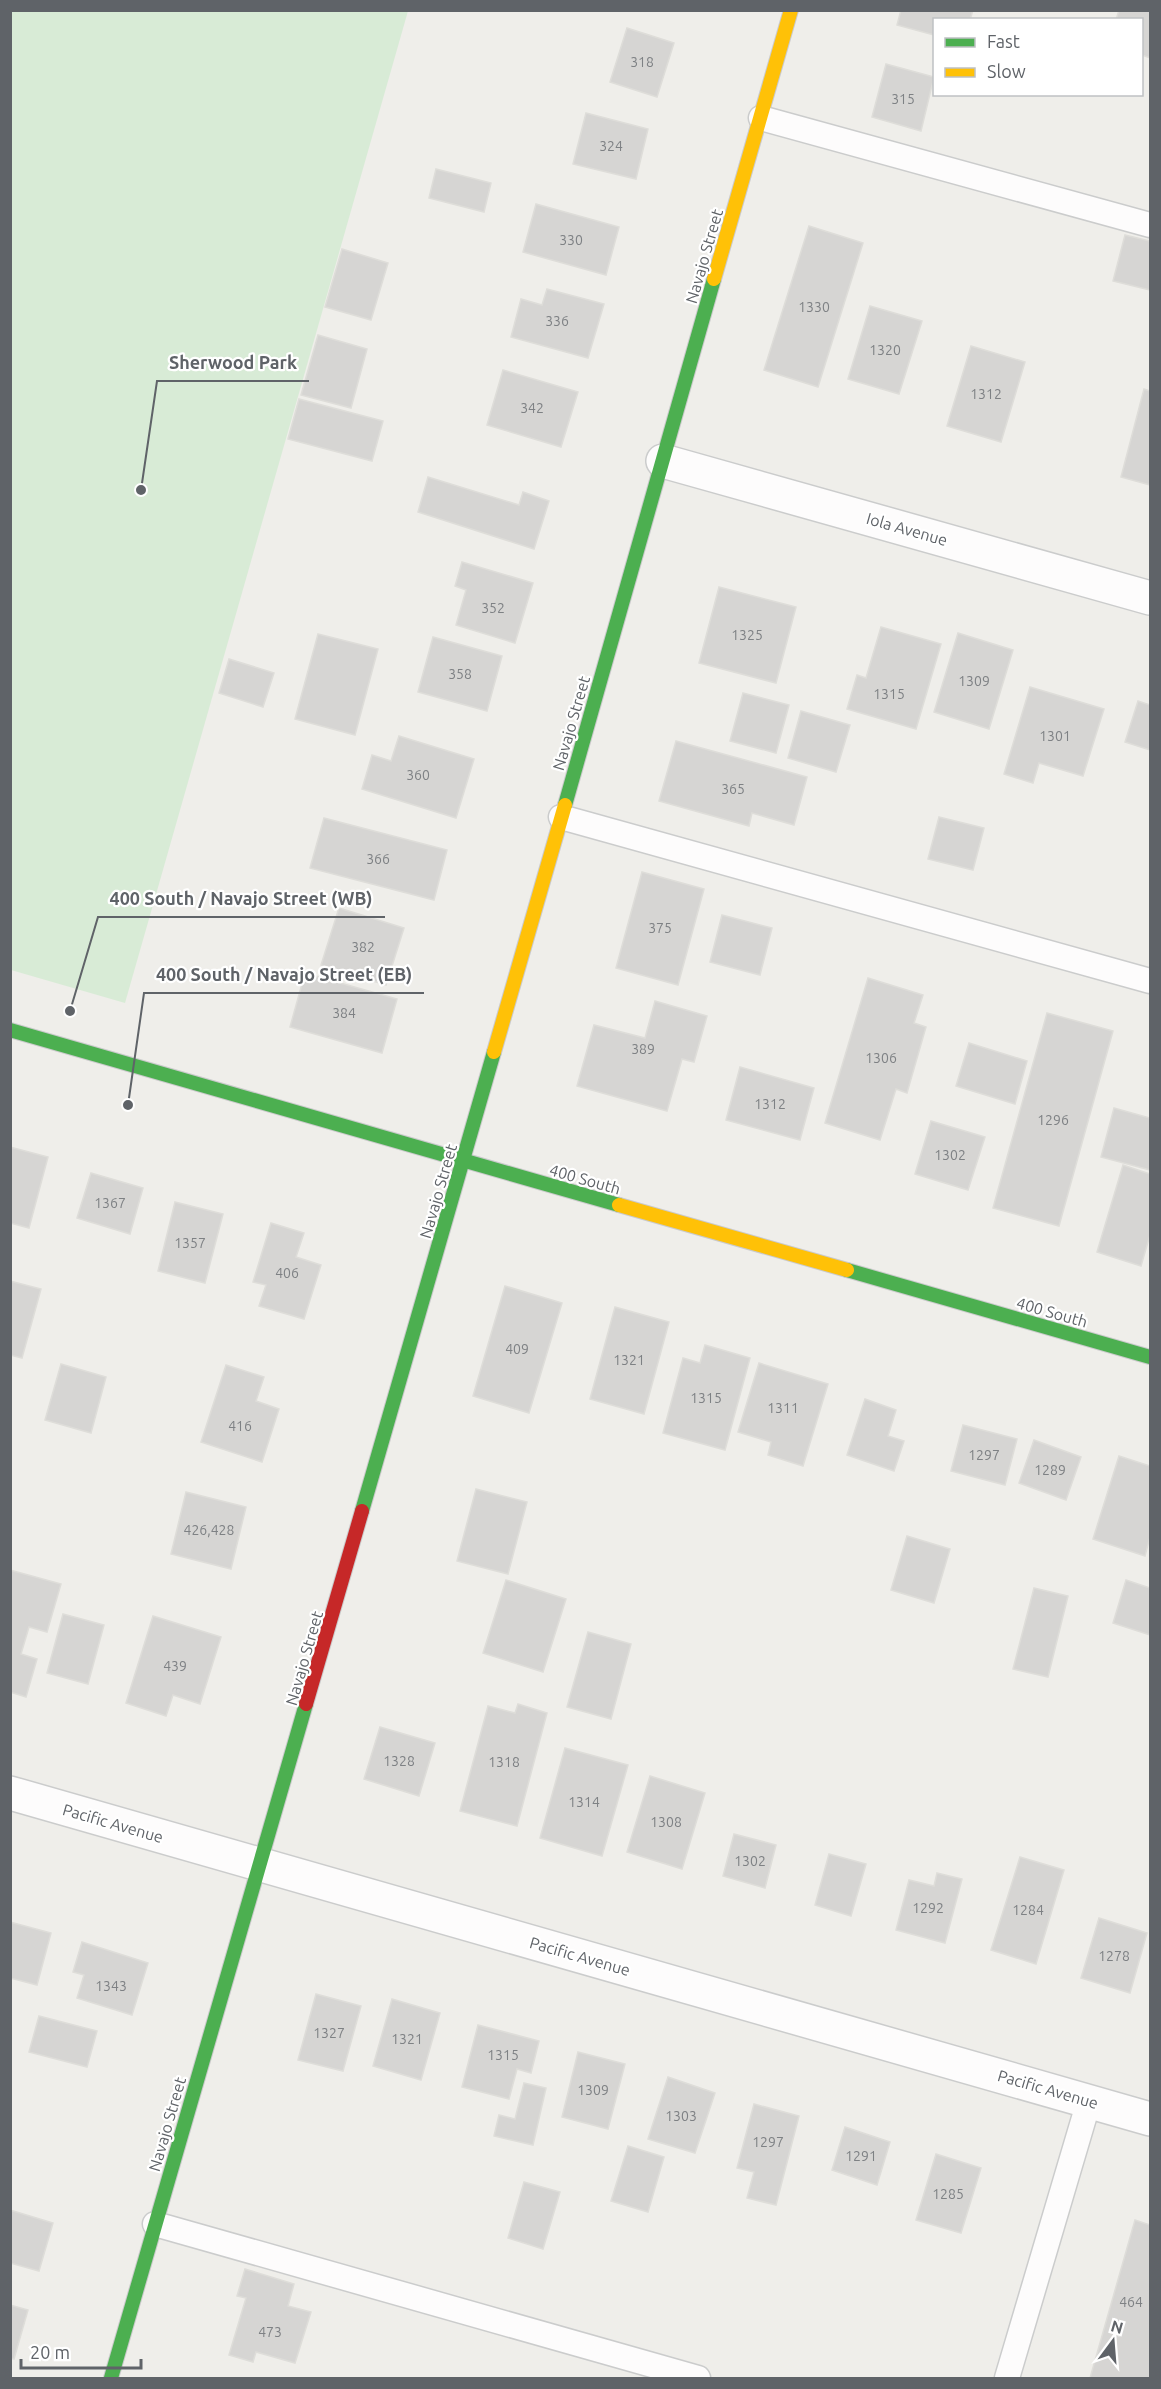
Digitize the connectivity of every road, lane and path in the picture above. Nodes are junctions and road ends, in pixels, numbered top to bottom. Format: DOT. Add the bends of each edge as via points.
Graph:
graph roads {
  1 [pos="791,10"];
  2 [pos="761,118"];
  3 [pos="1150,225"];
  4 [pos="663,461"];
  5 [pos="1150,598"];
  6 [pos="561,817"];
  7 [pos="1150,981"];
  8 [pos="10,1030"];
  9 [pos="464,1162"];
  10 [pos="1150,1357"];
  11 [pos="10,1793"];
  12 [pos="261,1865"];
  13 [pos="1089,2101"];
  14 [pos="1150,2119"];
  15 [pos="155,2224"];
  16 [pos="111,2379"];
  17 [pos="698,2379"];
  18 [pos="1007,2379"];
  1 -- 2 [label="street, Navajo Street"];
  2 -- 3 [label="lane"];
  2 -- 4 [label="street, Navajo Street"];
  4 -- 5 [label="street, Iola Avenue"];
  4 -- 6 [label="street, Navajo Street"];
  6 -- 7 [label="lane"];
  6 -- 9 [label="street, Navajo Street"];
  8 -- 9 [label="street, 400 South"];
  9 -- 10 [label="street, 400 South"];
  9 -- 12 [label="street, Navajo Street"];
  11 -- 12 [label="street, Pacific Avenue"];
  12 -- 13 [label="street, Pacific Avenue"];
  12 -- 15 [label="street, Navajo Street"];
  13 -- 14 [label="street, Pacific Avenue"];
  13 -- 18 [label="lane"];
  15 -- 16 [label="street, Navajo Street"];
  15 -- 17 [label="lane"];
}
